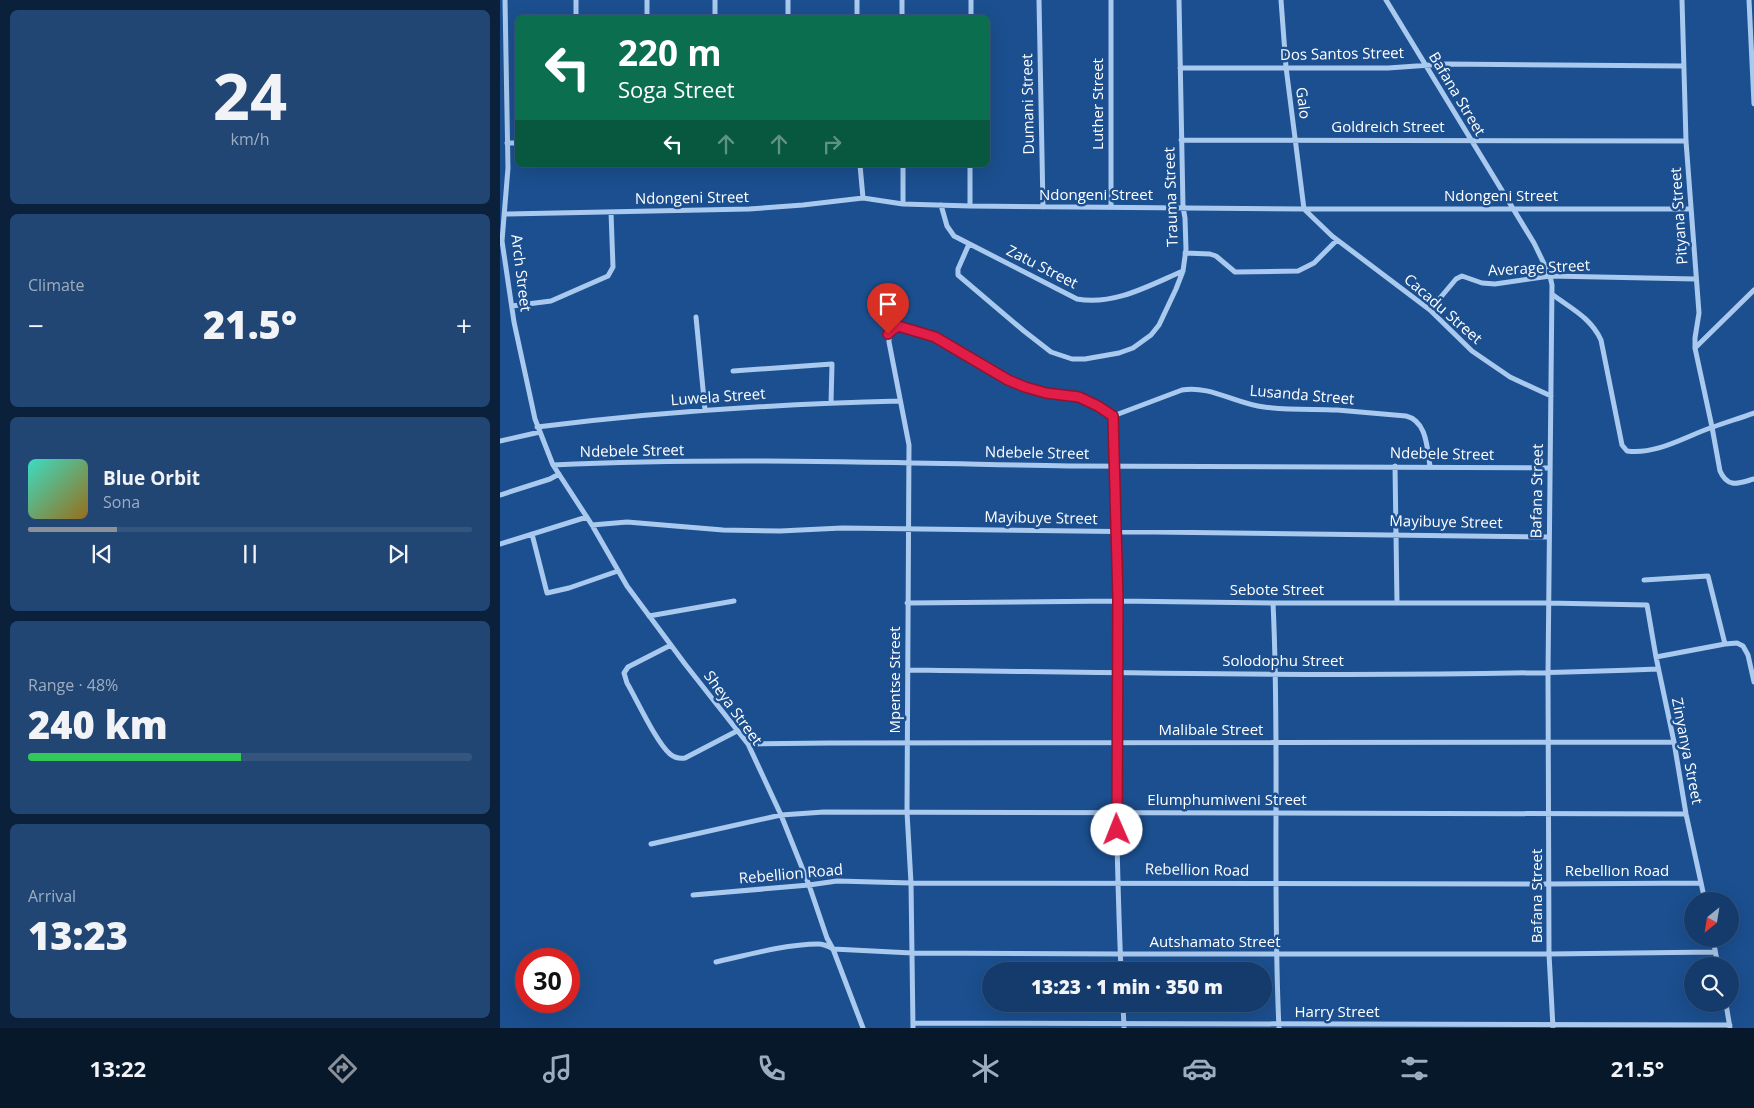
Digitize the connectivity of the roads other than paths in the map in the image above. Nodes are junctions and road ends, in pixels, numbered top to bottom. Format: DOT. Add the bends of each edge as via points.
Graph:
graph roads {
  1 [pos="505,0"];
  2 [pos="576,0"];
  3 [pos="647,0"];
  4 [pos="715,0"];
  5 [pos="788,0"];
  6 [pos="857,0"];
  7 [pos="902,0"];
  8 [pos="971,0"];
  9 [pos="1039,0"];
  10 [pos="1111,0"];
  11 [pos="1179,0"];
  12 [pos="1282,0"];
  13 [pos="1386,0"];
  14 [pos="1682,0"];
  15 [pos="1749,0"];
  16 [pos="576,15"];
  17 [pos="647,15"];
  18 [pos="715,15"];
  19 [pos="788,15"];
  20 [pos="857,15"];
  21 [pos="902,15"];
  22 [pos="971,15"];
  23 [pos="1424,64"];
  24 [pos="1684,66"];
  25 [pos="1180,68"];
  26 [pos="1286,68"];
  27 [pos="1754,104"];
  28 [pos="1181,140"];
  29 [pos="1295,140"];
  30 [pos="1470,140"];
  31 [pos="1686,140"];
  32 [pos="507,143"];
  33 [pos="515,143"];
  34 [pos="860,167"];
  35 [pos="903,167"];
  36 [pos="970,167"];
  37 [pos="863,198"];
  38 [pos="503,199"];
  39 [pos="903,204"];
  40 [pos="941,205"];
  41 [pos="970,206"];
  42 [pos="1043,207"];
  43 [pos="1111,207"];
  44 [pos="1183,207"];
  45 [pos="1512,208"];
  46 [pos="1690,208"];
  47 [pos="1304,209"];
  48 [pos="611,212"];
  49 [pos="504,214"];
  50 [pos="1337,240"];
  51 [pos="970,244"];
  52 [pos="1185,253"];
  53 [pos="1183,271"];
  54 [pos="1550,276"];
  55 [pos="1696,279"];
  56 [pos="1754,290"];
  57 [pos="1553,295"];
  58 [pos="512,306"];
  59 [pos="1430,310"];
  60 [pos="696,317"];
  61 [pos="1695,348"];
  62 [pos="733,371"];
  63 [pos="1551,396"];
  64 [pos="900,401"];
  65 [pos="831,403"];
  66 [pos="705,410"];
  67 [pos="1754,414"];
  68 [pos="1113,416"];
  69 [pos="1712,427"];
  70 [pos="538,429"];
  71 [pos="500,442"];
  72 [pos="909,463"];
  73 [pos="553,465"];
  74 [pos="1115,466"];
  75 [pos="1395,466"];
  76 [pos="1430,466"];
  77 [pos="1550,468"];
  78 [pos="558,474"];
  79 [pos="1754,479"];
  80 [pos="500,495"];
  81 [pos="587,517"];
  82 [pos="592,525"];
  83 [pos="908,529"];
  84 [pos="1116,531"];
  85 [pos="532,534"];
  86 [pos="1395,534"];
  87 [pos="1549,537"];
  88 [pos="500,544"];
  89 [pos="618,571"];
  90 [pos="1644,580"];
  91 [pos="1118,600"];
  92 [pos="734,601"];
  93 [pos="1397,602"];
  94 [pos="907,603"];
  95 [pos="1273,603"];
  96 [pos="1548,603"];
  97 [pos="1647,605"];
  98 [pos="649,616"];
  99 [pos="1725,644"];
  100 [pos="671,645"];
  101 [pos="1656,657"];
  102 [pos="1658,669"];
  103 [pos="908,670"];
  104 [pos="1118,672"];
  105 [pos="1276,674"];
  106 [pos="1548,674"];
  107 [pos="1754,679"];
  108 [pos="737,731"];
  109 [pos="1277,742"];
  110 [pos="1674,742"];
  111 [pos="908,743"];
  112 [pos="1116,743"];
  113 [pos="1549,743"];
  114 [pos="748,744"];
  115 [pos="907,812"];
  116 [pos="1277,812"];
  117 [pos="1116,813"];
  118 [pos="1549,813"];
  119 [pos="1686,814"];
  120 [pos="781,815"];
  121 [pos="651,844"];
  122 [pos="1118,882"];
  123 [pos="911,883"];
  124 [pos="1702,883"];
  125 [pos="1276,884"];
  126 [pos="1549,884"];
  127 [pos="809,885"];
  128 [pos="1704,892"];
  129 [pos="693,895"];
  130 [pos="1714,948"];
  131 [pos="833,949"];
  132 [pos="912,952"];
  133 [pos="1715,952"];
  134 [pos="1121,954"];
  135 [pos="1277,954"];
  136 [pos="1549,954"];
  137 [pos="1716,957"];
  138 [pos="716,962"];
  139 [pos="1121,962"];
  140 [pos="1123,1012"];
  141 [pos="1727,1012"];
  142 [pos="913,1026"];
  143 [pos="1124,1026"];
  144 [pos="1279,1026"];
  145 [pos="1553,1026"];
  146 [pos="1730,1026"];
  147 [pos="863,1028"];
  1 -- 32 [label="street, Arch Street"];
  2 -- 16 [label="street"];
  3 -- 17 [label="street"];
  4 -- 18 [label="street"];
  5 -- 19 [label="street"];
  6 -- 20 [label="street"];
  7 -- 21 [label="street"];
  8 -- 22 [label="street"];
  9 -- 42 [label="street, Dumani Street"];
  10 -- 43 [label="street, Luther Street"];
  11 -- 25 [label="street, Trauma Street"];
  12 -- 26 [label="street, Galo"];
  13 -- 23 [label="street, Bafana Street"];
  14 -- 24 [label="street, Pityana Street"];
  15 -- 27 [label="street"];
  23 -- 24 [label="street, Dos Santos Street"];
  23 -- 26 [label="street, Dos Santos Street" via="1388,68"];
  23 -- 30 [label="street, Bafana Street"];
  24 -- 31 [label="street, Pityana Street"];
  25 -- 26 [label="street, Dos Santos Street"];
  25 -- 28 [label="street, Trauma Street"];
  26 -- 29 [label="street, Galo"];
  28 -- 29 [label="street, Goldreich Street"];
  28 -- 44 [label="street, Trauma Street"];
  29 -- 30 [label="street, Goldreich Street"];
  29 -- 47 [label="street, Galo"];
  30 -- 31 [label="street, Goldreich Street"];
  30 -- 45 [label="street, Bafana Street"];
  31 -- 46 [label="street, Pityana Street"];
  32 -- 33 [label="street"];
  32 -- 38 [label="street, Arch Street" via="508,168"];
  34 -- 37 [label="street"];
  35 -- 39 [label="street"];
  36 -- 41 [label="street"];
  37 -- 39 [label="street, Ndongeni Street"];
  37 -- 48 [label="street, Ndongeni Street" via="749,209"];
  38 -- 49 [label="street, Arch Street"];
  39 -- 40 [label="street, Ndongeni Street"];
  40 -- 41 [label="street, Ndongeni Street"];
  40 -- 51 [label="street, Zatu Street" via="950,231"];
  41 -- 42 [label="street, Ndongeni Street"];
  42 -- 43 [label="street, Ndongeni Street"];
  43 -- 44 [label="street, Ndongeni Street"];
  44 -- 47 [label="street, Ndongeni Street"];
  44 -- 52 [label="street, Trauma Street"];
  45 -- 46 [label="street, Ndongeni Street"];
  45 -- 47 [label="street, Ndongeni Street"];
  45 -- 54 [label="street, Bafana Street"];
  46 -- 55 [label="street, Pityana Street"];
  47 -- 50 [label="street, Cacadu Street"];
  48 -- 49 [label="street, Ndongeni Street"];
  48 -- 58 [label="street" via="613,267 608,276 551,301"];
  49 -- 58 [label="street, Arch Street" via="503,247"];
  50 -- 52 [label="street" via="1314,263 1298,271 1240,273 1230,270 1216,256"];
  50 -- 59 [label="street, Cacadu Street"];
  51 -- 53 [label="street, Zatu Street" via="1086,301 1126,295"];
  51 -- 53 [label="street, Trauma Street" via="957,272 960,279 1043,346 1072,359 1119,353 1151,335"];
  52 -- 53 [label="street, Trauma Street"];
  54 -- 55 [label="street, Average Street"];
  54 -- 57 [label="street, Bafana Street"];
  54 -- 59 [label="street, Average Street" via="1495,284 1462,276"];
  55 -- 61 [label="street, Pityana Street" via="1699,313"];
  56 -- 61 [label="street"];
  57 -- 63 [label="street, Bafana Street"];
  57 -- 69 [label="street" via="1588,320 1596,331 1602,346 1622,445 1627,451 1664,446"];
  58 -- 70 [label="street, Arch Street"];
  59 -- 63 [label="street, Cacadu Street" via="1472,351 1510,377"];
  60 -- 66 [label="street"];
  61 -- 69 [label="street, Pityana Street"];
  62 -- 65 [label="street" via="832,364"];
  63 -- 77 [label="street, Bafana Street"];
  64 -- 65 [label="street, Luwela Street"];
  64 -- 68 [label="street, Mpentse Street" via="888,342 888,334 898,326 948,343 1008,380 1046,393 1079,397"];
  64 -- 72 [label="street, Mpentse Street" via="908,438"];
  65 -- 66 [label="street, Luwela Street"];
  66 -- 70 [label="street, Luwela Street" via="608,418"];
  67 -- 69 [label="street"];
  68 -- 74 [label="street"];
  68 -- 76 [label="street, Lusanda Street" via="1192,388 1247,405 1406,416 1422,426"];
  69 -- 79 [label="street, Pityana Street" via="1723,477 1734,484"];
  70 -- 71 [label="street, Luwela Street"];
  70 -- 73 [label="street, Sheya Street"];
  72 -- 73 [label="street, Ndebele Street" via="808,460"];
  72 -- 74 [label="street, Ndebele Street"];
  72 -- 83 [label="street, Mpentse Street"];
  73 -- 78 [label="street, Sheya Street"];
  74 -- 75 [label="street, Ndebele Street"];
  74 -- 84 [label="street"];
  75 -- 76 [label="street, Ndebele Street"];
  75 -- 86 [label="street"];
  76 -- 77 [label="street, Ndebele Street"];
  77 -- 87 [label="street, Bafana Street"];
  78 -- 80 [label="street"];
  78 -- 81 [label="street, Sheya Street"];
  81 -- 82 [label="street, Sheya Street"];
  81 -- 85 [label="street"];
  82 -- 83 [label="street, Mayibuye Street" via="627,522 780,531"];
  82 -- 89 [label="street, Sheya Street"];
  83 -- 84 [label="street, Mayibuye Street"];
  83 -- 94 [label="street, Mpentse Street"];
  84 -- 86 [label="street, Mayibuye Street"];
  84 -- 91 [label="street"];
  85 -- 88 [label="street"];
  85 -- 89 [label="street" via="547,593"];
  86 -- 87 [label="street, Mayibuye Street"];
  86 -- 93 [label="street"];
  87 -- 96 [label="street, Bafana Street"];
  89 -- 98 [label="street, Sheya Street"];
  90 -- 99 [label="street" via="1708,576"];
  91 -- 94 [label="street, Sebote Street"];
  91 -- 95 [label="street, Sebote Street"];
  91 -- 104 [label="street"];
  92 -- 98 [label="street"];
  93 -- 95 [label="street, Sebote Street"];
  93 -- 96 [label="street, Sebote Street"];
  94 -- 103 [label="street, Mpentse Street"];
  95 -- 105 [label="street"];
  96 -- 97 [label="street, Sebote Street"];
  96 -- 106 [label="street, Bafana Street"];
  97 -- 101 [label="street, Zinyanya Street"];
  98 -- 100 [label="street, Sheya Street"];
  99 -- 101 [label="street"];
  99 -- 107 [label="street" via="1732,642 1744,646"];
  100 -- 108 [label="street, Sheya Street"];
  100 -- 108 [label="street" via="628,667 624,673 661,744 680,758"];
  101 -- 102 [label="street, Zinyanya Street"];
  102 -- 106 [label="street, Solodophu Street"];
  102 -- 110 [label="street, Zinyanya Street"];
  103 -- 104 [label="street, Solodophu Street"];
  103 -- 111 [label="street, Mpentse Street"];
  104 -- 105 [label="street, Solodophu Street"];
  104 -- 112 [label="street"];
  105 -- 106 [label="street, Solodophu Street"];
  105 -- 109 [label="street"];
  106 -- 113 [label="street, Bafana Street"];
  108 -- 114 [label="street, Sheya Street"];
  109 -- 112 [label="street, Malibale Street"];
  109 -- 113 [label="street, Malibale Street"];
  109 -- 116 [label="street"];
  110 -- 113 [label="street, Malibale Street"];
  110 -- 119 [label="street, Zinyanya Street"];
  111 -- 112 [label="street, Malibale Street"];
  111 -- 114 [label="street, Malibale Street"];
  111 -- 115 [label="street, Mpentse Street"];
  112 -- 117 [label="street"];
  113 -- 118 [label="street, Bafana Street"];
  114 -- 120 [label="street, Sheya Street"];
  115 -- 117 [label="street, Elumphumiweni Street"];
  115 -- 120 [label="street, Elumphumiweni Street"];
  115 -- 123 [label="street, Mpentse Street"];
  116 -- 117 [label="street, Elumphumiweni Street"];
  116 -- 118 [label="street, Elumphumiweni Street"];
  116 -- 125 [label="street"];
  117 -- 122 [label="street"];
  118 -- 119 [label="street, Elumphumiweni Street"];
  118 -- 126 [label="street, Bafana Street"];
  119 -- 124 [label="street, Zinyanya Street"];
  120 -- 121 [label="street, Elumphumiweni Street"];
  120 -- 127 [label="street, Sheya Street"];
  122 -- 123 [label="street, Rebellion Road"];
  122 -- 125 [label="street, Rebellion Road"];
  122 -- 134 [label="street"];
  123 -- 127 [label="street, Rebellion Road" via="837,881"];
  123 -- 132 [label="street, Mpentse Street"];
  124 -- 126 [label="street, Rebellion Road"];
  124 -- 128 [label="street, Zinyanya Street"];
  125 -- 126 [label="street, Rebellion Road"];
  125 -- 135 [label="street"];
  126 -- 136 [label="street, Bafana Street"];
  127 -- 129 [label="street, Rebellion Road"];
  127 -- 131 [label="street, Sheya Street"];
  130 -- 133 [label="street"];
  131 -- 132 [label="street, Autshamato Street"];
  131 -- 138 [label="street, Autshamato Street" via="817,944"];
  131 -- 147 [label="street, Sheya Street"];
  132 -- 134 [label="street, Autshamato Street"];
  132 -- 142 [label="street, Mpentse Street"];
  133 -- 136 [label="street, Autshamato Street"];
  133 -- 137 [label="street"];
  134 -- 135 [label="street, Autshamato Street"];
  134 -- 139 [label="street"];
  135 -- 136 [label="street, Autshamato Street"];
  135 -- 144 [label="street"];
  136 -- 145 [label="street, Bafana Street"];
  140 -- 143 [label="street"];
  141 -- 146 [label="street"];
  142 -- 143 [label="street, Harry Street"];
  143 -- 144 [label="street, Harry Street"];
  144 -- 145 [label="street, Harry Street"];
  145 -- 146 [label="street, Harry Street"];
}
